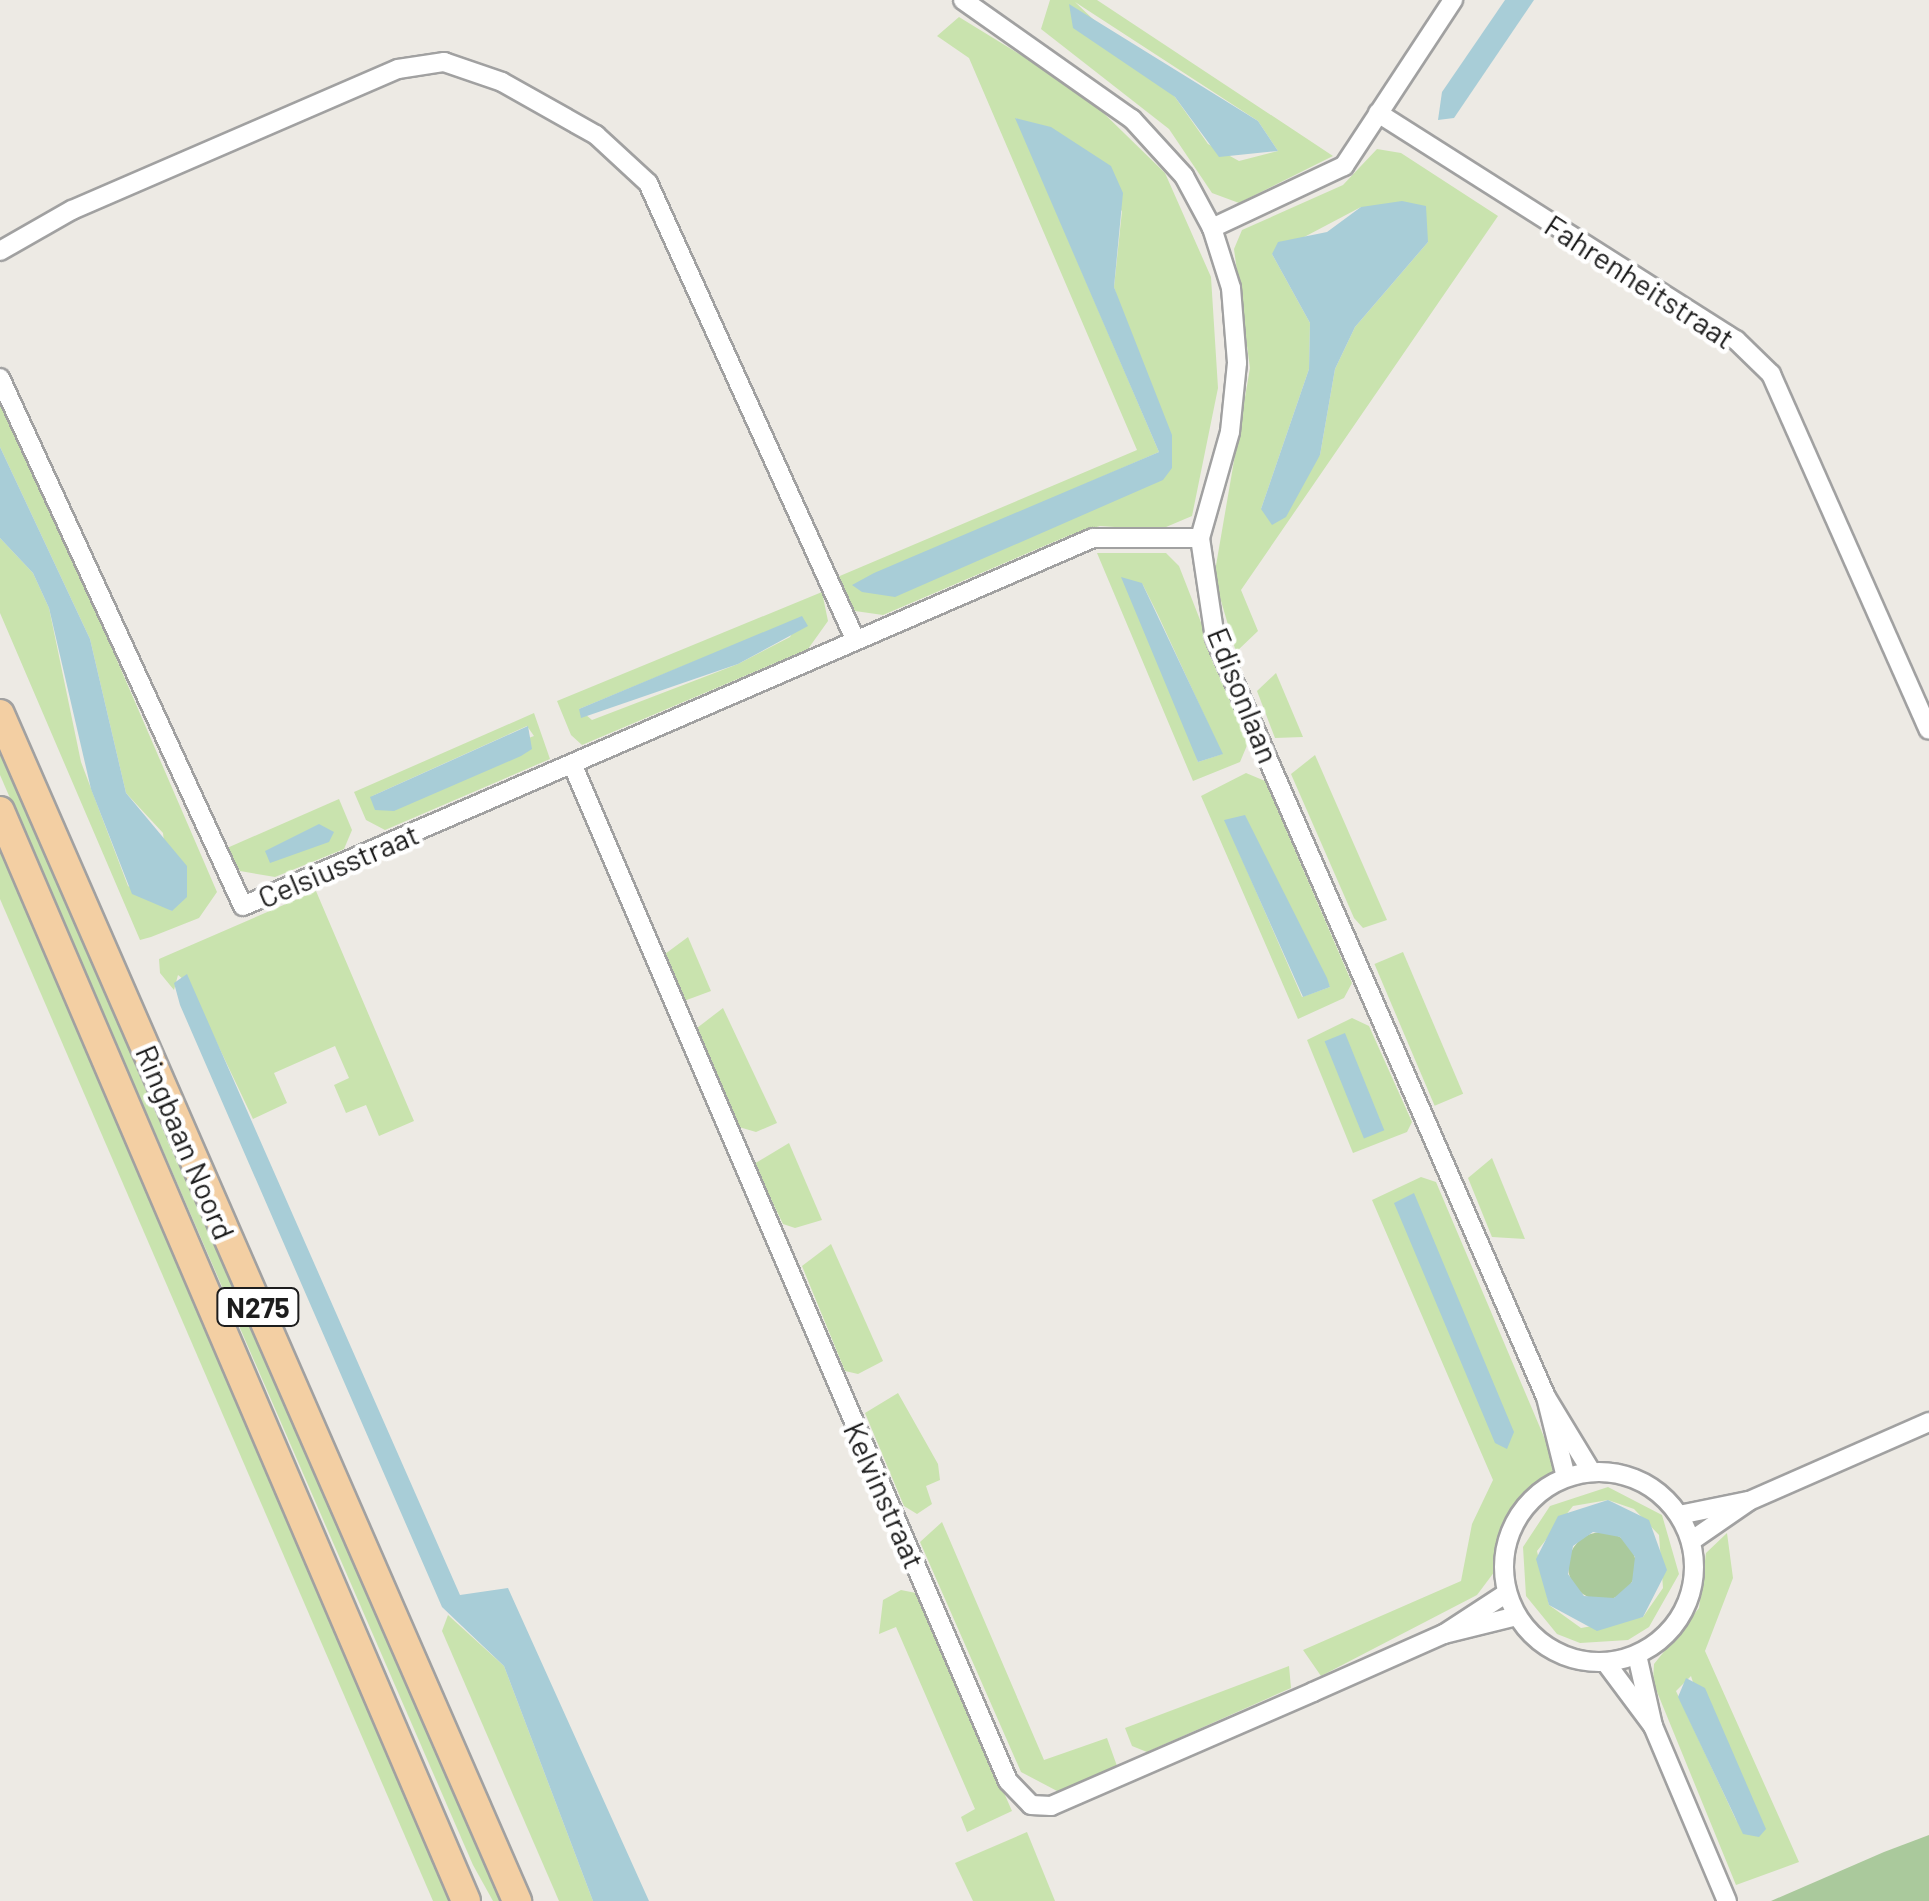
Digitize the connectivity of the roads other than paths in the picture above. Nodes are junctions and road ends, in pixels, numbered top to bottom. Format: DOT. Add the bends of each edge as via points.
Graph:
graph roads {
  1 [pos="963,0"];
  2 [pos="1453,0"];
  3 [pos="1378,113"];
  4 [pos="1212,228"];
  5 [pos="0,252"];
  6 [pos="0,378"];
  7 [pos="1200,538"];
  8 [pos="855,639"];
  9 [pos="0,714"];
  10 [pos="1929,730"];
  11 [pos="573,766"];
  12 [pos="0,811"];
  13 [pos="1546,1396"];
  14 [pos="1929,1422"];
  15 [pos="1591,1472"];
  16 [pos="1566,1477"];
  17 [pos="1748,1501"];
  18 [pos="1679,1515"];
  19 [pos="1691,1541"];
  20 [pos="1507,1593"];
  21 [pos="1517,1616"];
  22 [pos="1444,1634"];
  23 [pos="1637,1655"];
  24 [pos="1606,1662"];
  25 [pos="1654,1726"];
  26 [pos="466,1901"];
  27 [pos="517,1901"];
  28 [pos="1728,1901"];
  1 -- 4 [label="street, Edisonlaan" via="1132,120 1184,176"];
  2 -- 3 [label="street"];
  3 -- 4 [label="street" via="1344,166"];
  3 -- 10 [label="street, Fahrenheitstraat" via="1736,340 1771,374"];
  4 -- 7 [label="street, Edisonlaan" via="1230,288 1237,363 1230,432"];
  5 -- 8 [label="street" via="72,210 398,69 444,62 502,82 596,135 648,184"];
  6 -- 11 [label="street, Celsiusstraat" via="244,906"];
  7 -- 8 [label="street, Celsiusstraat" via="1093,538"];
  7 -- 13 [label="street, Edisonlaan" via="1216,638"];
  8 -- 11 [label="street, Celsiusstraat"];
  9 -- 27 [label="main road, Ringbaan Noord / N275"];
  11 -- 22 [label="street, Kelvinstraat" via="1008,1781 1031,1805 1051,1806"];
  12 -- 26 [label="main road, Ringbaan Noord / N275"];
  13 -- 15 [label="street, Edisonlaan"];
  13 -- 16 [label="street, Edisonlaan"];
  14 -- 17 [label="street"];
  15 -- 16 [label="street"];
  15 -- 18 [label="street" via="1641,1481"];
  16 -- 20 [label="street" via="1515,1524"];
  17 -- 18 [label="street"];
  17 -- 19 [label="street"];
  18 -- 19 [label="street"];
  19 -- 23 [label="street" via="1690,1596 1679,1620"];
  20 -- 21 [label="street"];
  20 -- 22 [label="street, Kelvinstraat"];
  21 -- 22 [label="street, Kelvinstraat"];
  21 -- 24 [label="street" via="1555,1652"];
  23 -- 24 [label="street"];
  23 -- 25 [label="street"];
  24 -- 25 [label="street"];
  25 -- 28 [label="street"];
}
